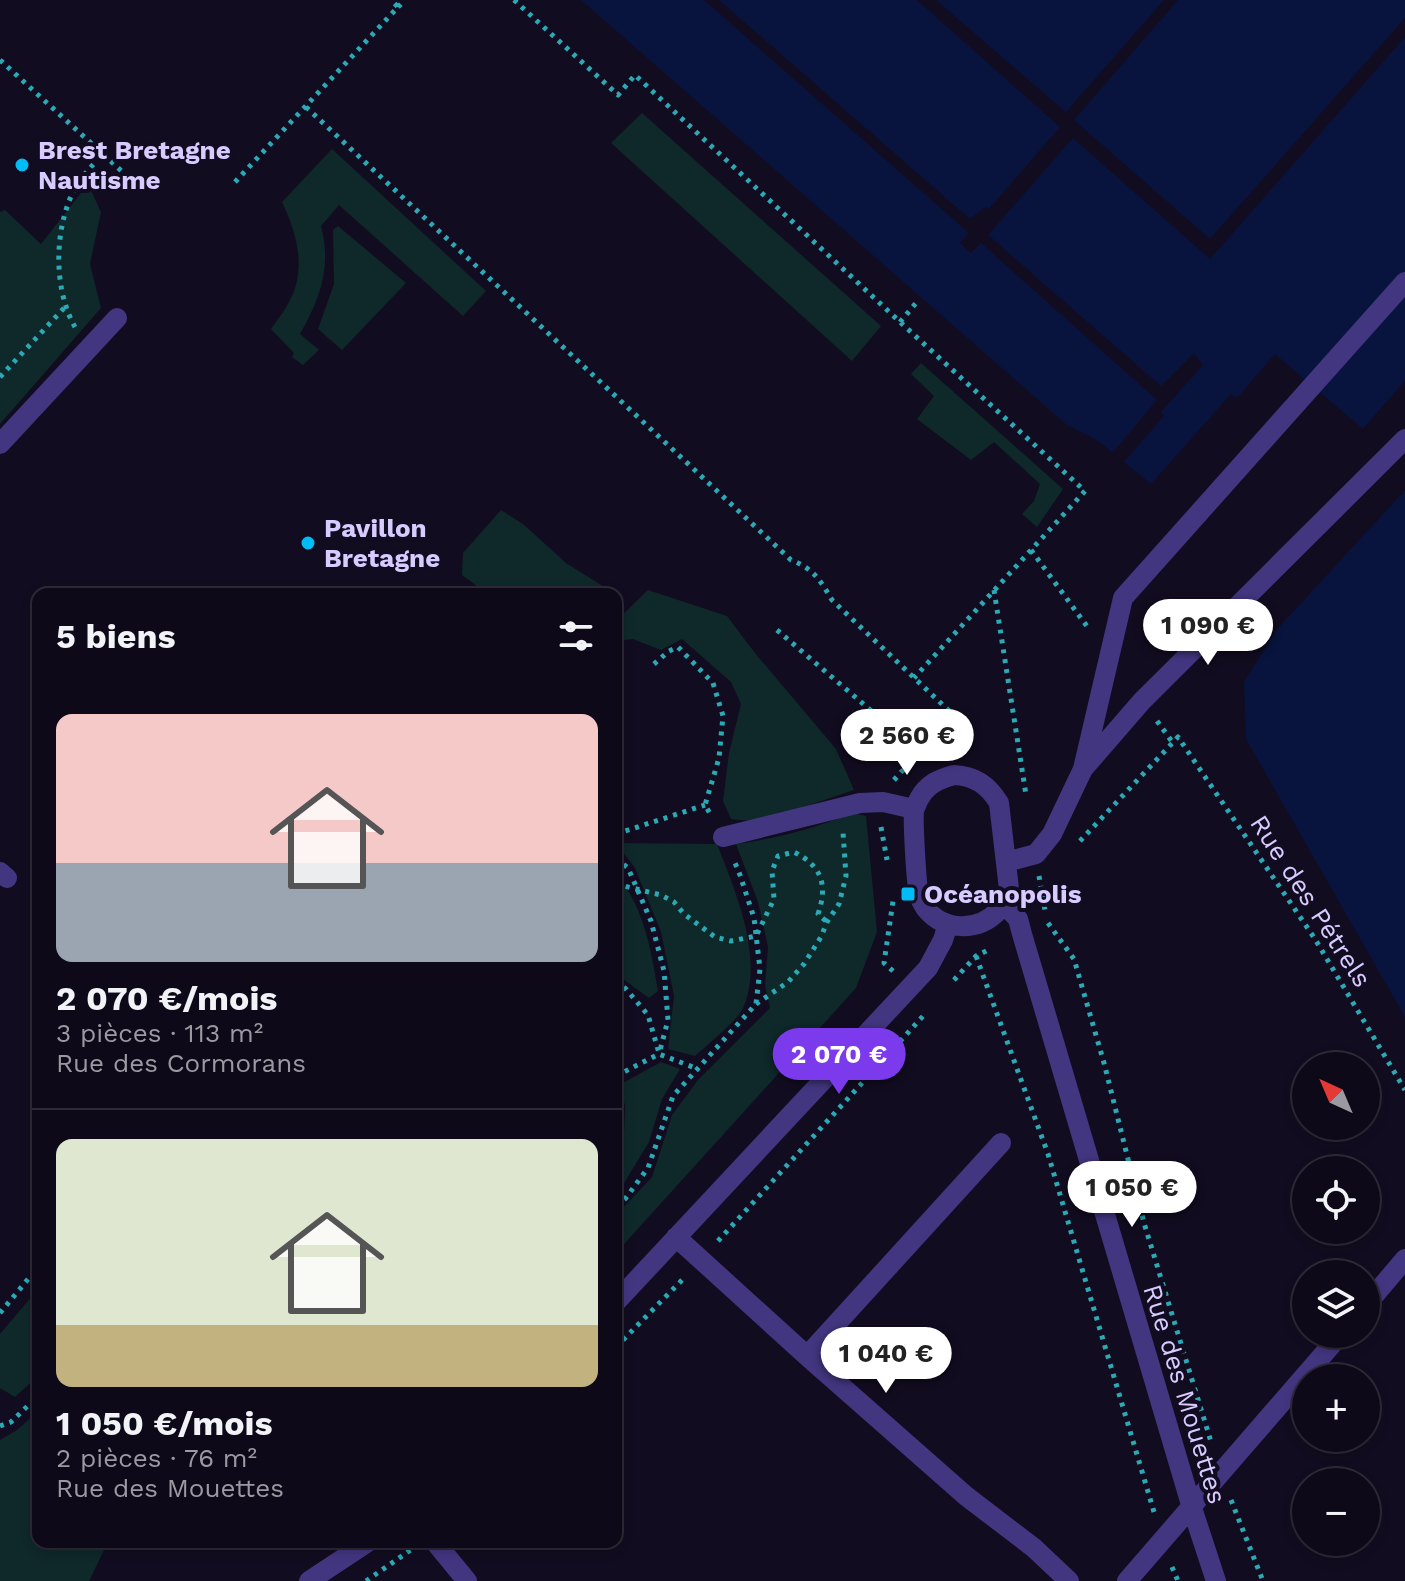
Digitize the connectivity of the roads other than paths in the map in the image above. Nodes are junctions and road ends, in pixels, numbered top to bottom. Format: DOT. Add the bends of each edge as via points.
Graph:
graph roads {
  1 [pos="1405,282"];
  2 [pos="117,318"];
  3 [pos="1405,439"];
  4 [pos="0,444"];
  5 [pos="1083,769"];
  6 [pos="914,809"];
  7 [pos="723,837"];
  8 [pos="1006,862"];
  9 [pos="1003,903"];
  10 [pos="948,924"];
  11 [pos="1001,1143"];
  12 [pos="676,1237"];
  13 [pos="1405,1259"];
  14 [pos="1380,1288"];
  15 [pos="622,1296"];
  16 [pos="1329,1348"];
  17 [pos="807,1356"];
  18 [pos="1192,1508"];
  19 [pos="359,1548"];
  20 [pos="440,1548"];
  21 [pos="309,1581"];
  22 [pos="467,1581"];
  23 [pos="1069,1581"];
  24 [pos="1127,1581"];
  25 [pos="1216,1581"];
  1 -- 5 [label="street" via="1123,598"];
  2 -- 4 [label="street"];
  3 -- 5 [label="street" via="1148,695"];
  5 -- 8 [label="street" via="1052,834 1036,854"];
  6 -- 7 [label="street" via="860,803"];
  6 -- 8 [label="street" via="929,786 941,779 975,779 999,803"];
  6 -- 10 [label="street" via="919,896 925,908"];
  8 -- 9 [label="street" via="1009,889"];
  9 -- 10 [label="street" via="974,925"];
  9 -- 18 [label="street, Rue des Mouettes" via="1018,919"];
  10 -- 12 [label="street" via="928,968"];
  11 -- 17 [label="street"];
  12 -- 15 [label="street"];
  12 -- 17 [label="street"];
  13 -- 14 [label="street"];
  16 -- 18 [label="street"];
  17 -- 23 [label="street"];
  18 -- 24 [label="street"];
  18 -- 25 [label="street, Rue des Mouettes"];
  19 -- 21 [label="street"];
  20 -- 22 [label="street"];
}
